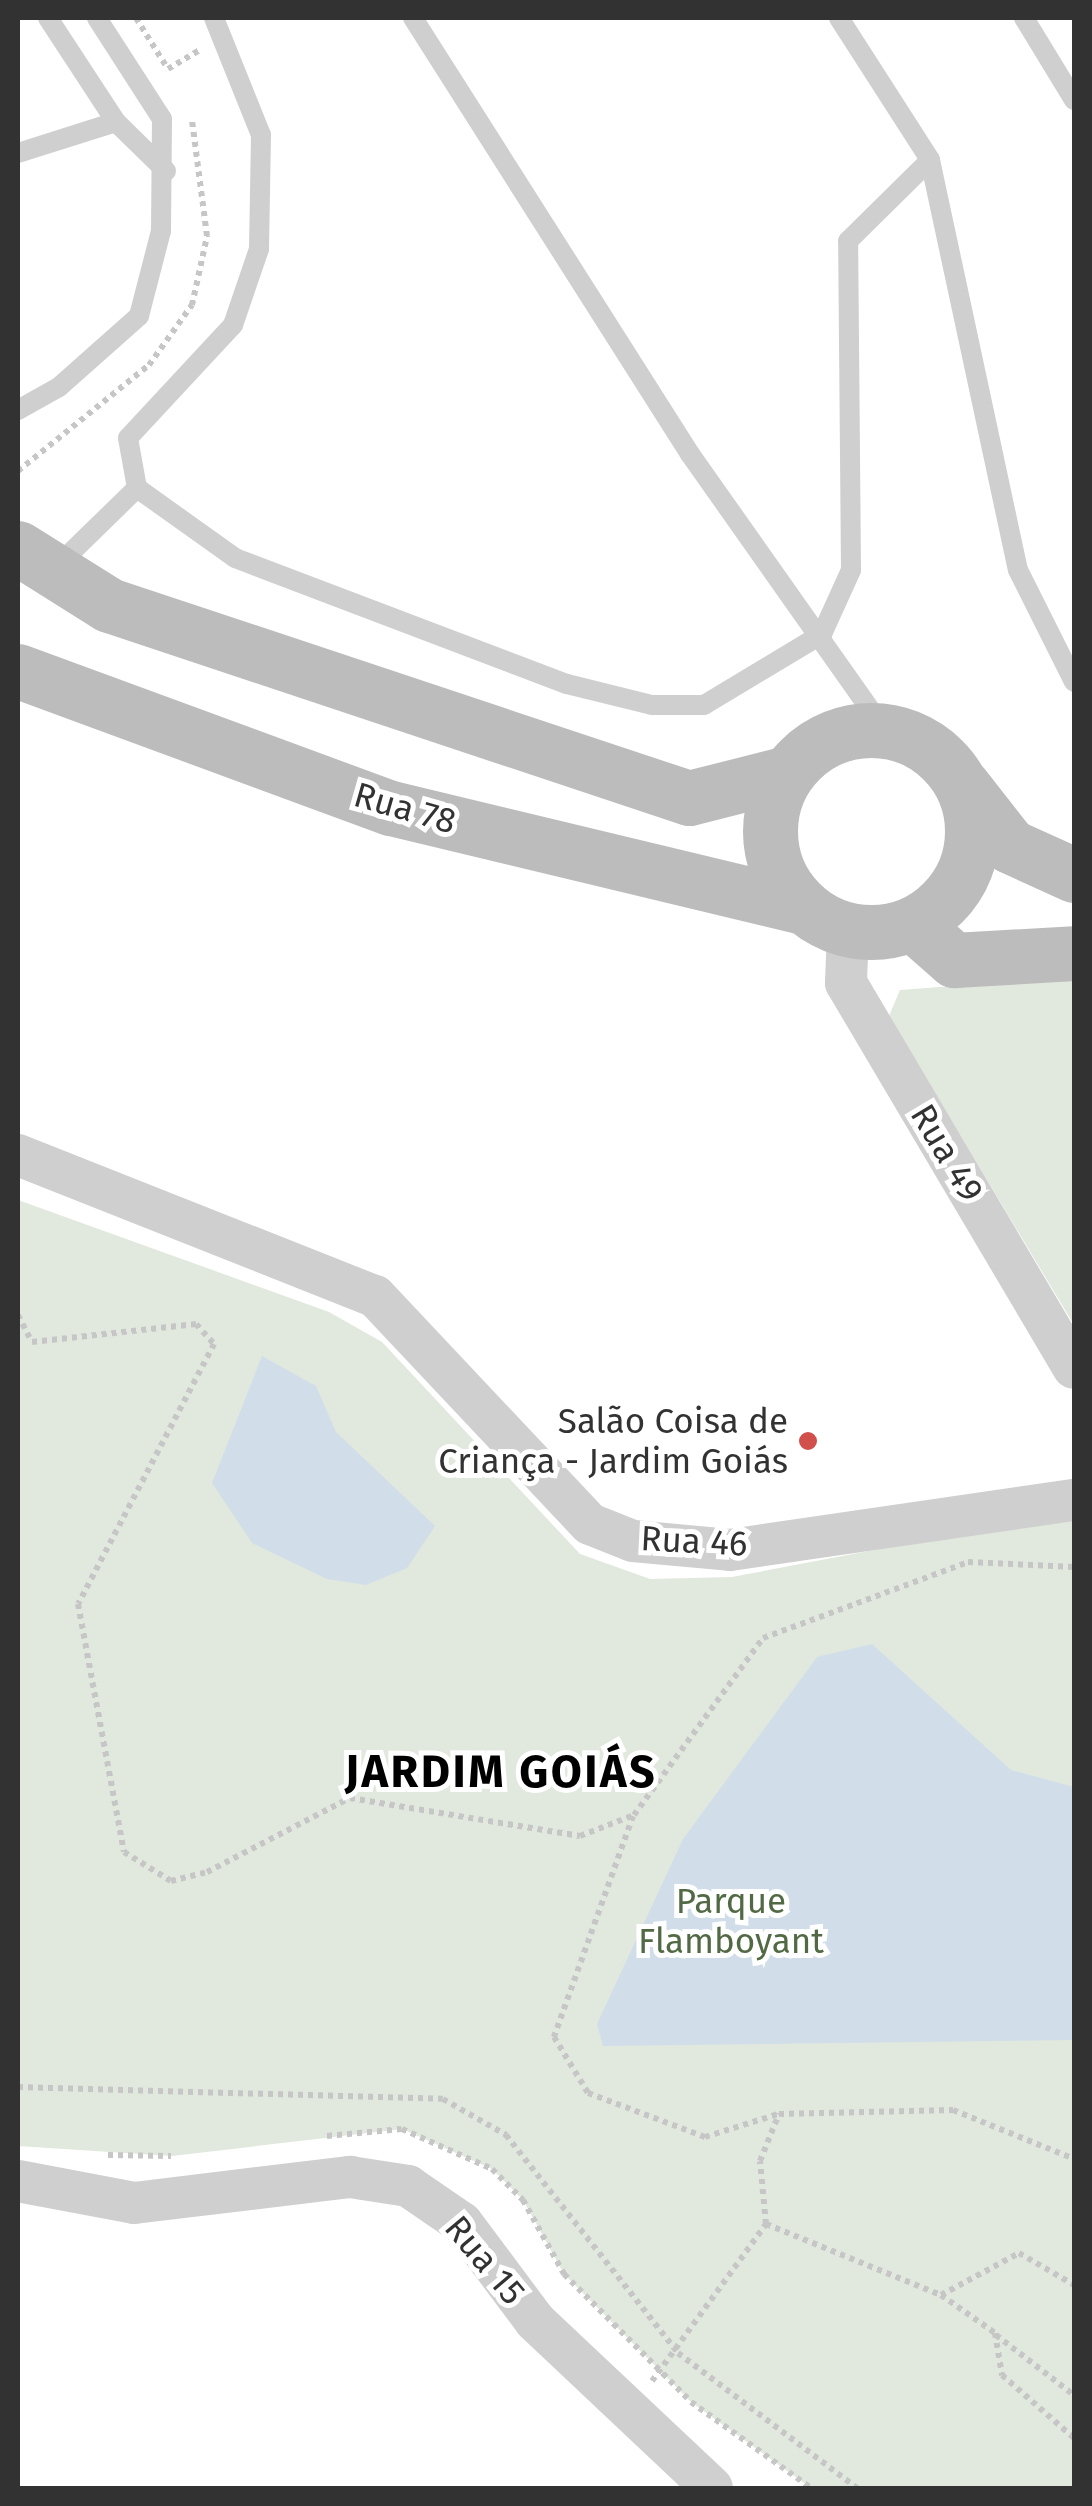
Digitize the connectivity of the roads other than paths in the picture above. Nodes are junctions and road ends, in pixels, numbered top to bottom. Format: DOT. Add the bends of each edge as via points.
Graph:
graph roads {
  1 [pos="48,18"];
  2 [pos="97,18"];
  3 [pos="413,18"];
  4 [pos="840,18"];
  5 [pos="1024,18"];
  6 [pos="219,26"];
  7 [pos="1074,100"];
  8 [pos="116,122"];
  9 [pos="18,153"];
  10 [pos="930,160"];
  11 [pos="166,171"];
  12 [pos="18,410"];
  13 [pos="137,488"];
  14 [pos="35,559"];
  15 [pos="822,634"];
  16 [pos="18,671"];
  17 [pos="1074,682"];
  18 [pos="885,730"];
  19 [pos="788,773"];
  20 [pos="964,786"];
  21 [pos="1074,875"];
  22 [pos="825,918"];
  23 [pos="913,924"];
  24 [pos="1074,953"];
  25 [pos="18,1155"];
  26 [pos="1074,1368"];
  27 [pos="1074,1500"];
  28 [pos="18,2181"];
  29 [pos="712,2488"];
  1 -- 8 [label="lane"];
  2 -- 11 [label="lane" via="162,119"];
  3 -- 15 [label="lane" via="690,454"];
  4 -- 10 [label="lane"];
  5 -- 7 [label="lane"];
  6 -- 13 [label="lane" via="261,134 259,248 233,325 128,438"];
  8 -- 9 [label="lane"];
  8 -- 11 [label="lane"];
  10 -- 15 [label="lane" via="848,242 851,570"];
  10 -- 17 [label="lane" via="1018,570"];
  11 -- 12 [label="lane" via="139,316 59,387"];
  13 -- 14 [label="lane"];
  13 -- 15 [label="lane" via="236,558 567,684 652,705 704,705"];
  14 -- 19 [label="main road" via="109,605 688,798"];
  15 -- 18 [label="lane"];
  16 -- 22 [label="main road, Rua 78" via="391,808"];
  18 -- 19 [label="main road" via="830,738"];
  18 -- 20 [label="main road" via="931,749"];
  19 -- 22 [label="main road" via="772,814 773,858"];
  20 -- 21 [label="main road" via="1010,846"];
  20 -- 23 [label="main road" via="972,850 950,892"];
  22 -- 23 [label="main road"];
  22 -- 26 [label="street, Rua 49" via="846,983"];
  23 -- 24 [label="main road" via="954,960"];
  25 -- 27 [label="street, Rua 46" via="375,1296 590,1524 633,1540 730,1550"];
  28 -- 29 [label="street, Rua 15" via="134,2202 350,2177 408,2186 462,2223 536,2321 623,2411"];
}
